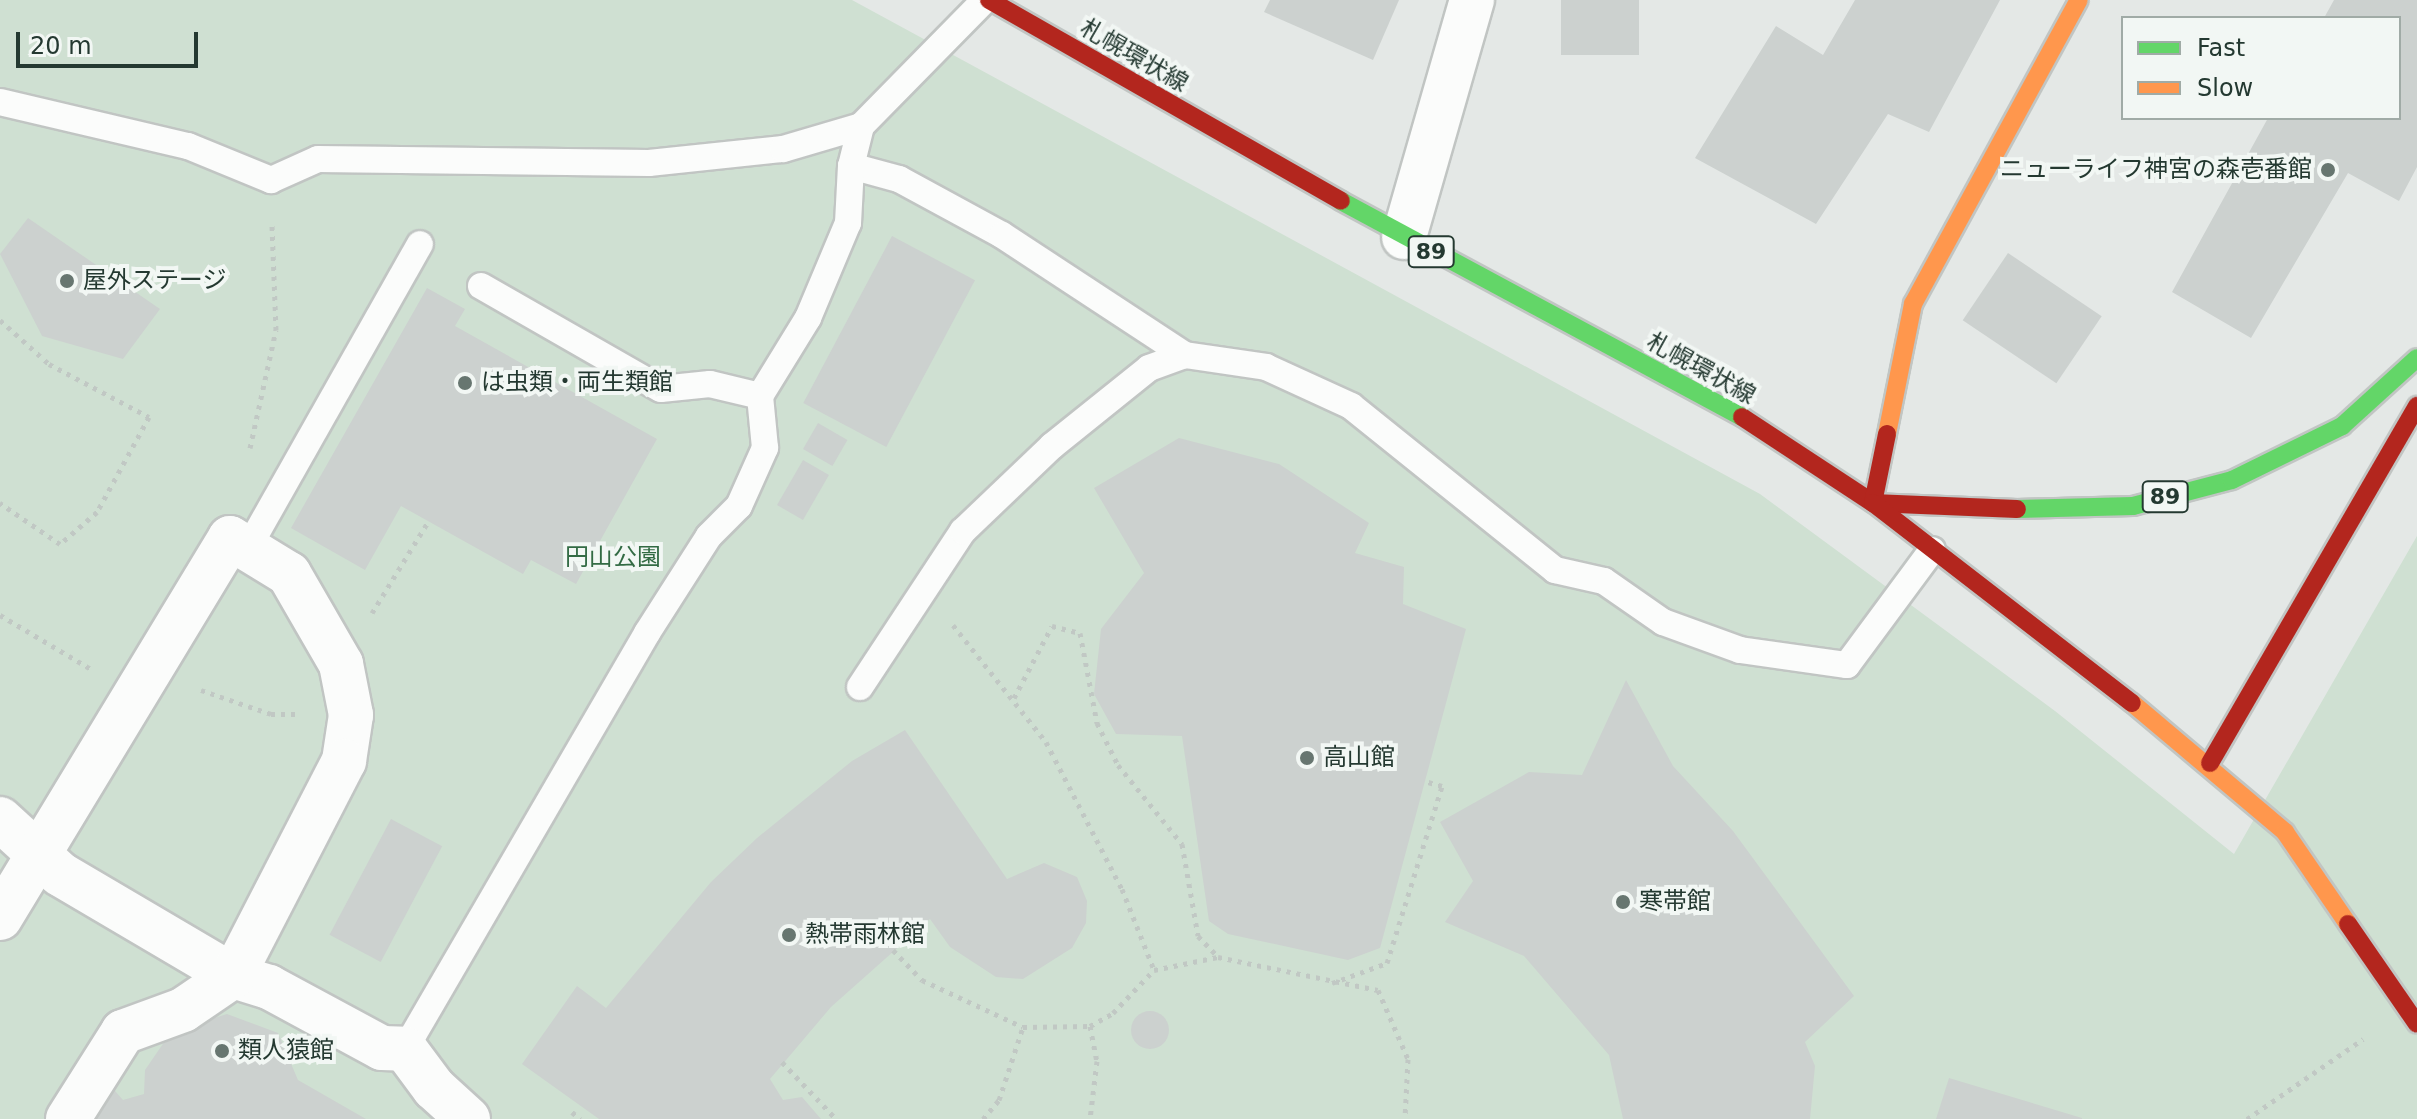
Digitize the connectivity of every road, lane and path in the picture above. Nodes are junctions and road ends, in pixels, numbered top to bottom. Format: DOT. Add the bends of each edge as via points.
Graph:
graph roads {
  1 [pos="987,0"];
  2 [pos="1472,0"];
  3 [pos="2079,0"];
  4 [pos="0,102"];
  5 [pos="861,126"];
  6 [pos="851,166"];
  7 [pos="271,180"];
  8 [pos="1404,237"];
  9 [pos="420,244"];
  10 [pos="481,286"];
  11 [pos="0,320"];
  12 [pos="1185,355"];
  13 [pos="2417,358"];
  14 [pos="760,396"];
  15 [pos="2417,406"];
  16 [pos="0,503"];
  17 [pos="1873,503"];
  18 [pos="428,522"];
  19 [pos="239,543"];
  20 [pos="1932,550"];
  21 [pos="933,568"];
  22 [pos="0,615"];
  23 [pos="341,664"];
  24 [pos="145,681"];
  25 [pos="860,687"];
  26 [pos="1014,698"];
  27 [pos="351,715"];
  28 [pos="2210,763"];
  29 [pos="1424,781"];
  30 [pos="0,819"];
  31 [pos="38,853"];
  32 [pos="0,918"];
  33 [pos="893,950"];
  34 [pos="1218,957"];
  35 [pos="1154,970"];
  36 [pos="233,976"];
  37 [pos="1331,984"];
  38 [pos="2412,1016"];
  39 [pos="1090,1026"];
  40 [pos="1023,1027"];
  41 [pos="405,1049"];
  42 [pos="782,1062"];
  43 [pos="572,1112"];
  44 [pos="68,1119"];
  45 [pos="468,1119"];
  46 [pos="580,1119"];
  47 [pos="836,1119"];
  48 [pos="983,1119"];
  49 [pos="1090,1119"];
  50 [pos="1405,1119"];
  51 [pos="2247,1119"];
  1 -- 5 [label="lane"];
  1 -- 8 [label="street, 札幌環状線 / 89"];
  2 -- 8 [label="street"];
  3 -- 17 [label="street" via="1913,304"];
  4 -- 7 [label="lane" via="188,146"];
  5 -- 6 [label="lane"];
  5 -- 7 [label="lane" via="783,149 649,163 318,159"];
  6 -- 12 [label="lane" via="899,179 1002,235"];
  6 -- 14 [label="lane" via="848,223 808,318"];
  7 -- 19 [label="path" via="276,330"];
  8 -- 17 [label="street, 札幌環状線 / 89" via="1739,415"];
  9 -- 19 [label="lane"];
  10 -- 14 [label="lane" via="661,389 710,384"];
  11 -- 16 [label="path" via="49,364 149,417 97,512 60,544"];
  12 -- 20 [label="lane" via="1266,367 1351,406 1555,570 1604,581 1663,622 1740,650 1847,665"];
  12 -- 21 [label="lane" via="1149,368 1052,446"];
  13 -- 17 [label="street, 89" via="2342,426 2232,480 2133,506 2034,510"];
  14 -- 41 [label="lane" via="765,448 739,506 709,536 647,633"];
  15 -- 28 [label="street"];
  17 -- 20 [label="street, 札幌環状線"];
  18 -- 23 [label="path"];
  19 -- 23 [label="street" via="289,574"];
  19 -- 24 [label="street"];
  20 -- 28 [label="street, 札幌環状線"];
  21 -- 25 [label="lane"];
  21 -- 26 [label="path" via="949,621"];
  22 -- 24 [label="path"];
  23 -- 27 [label="street"];
  24 -- 27 [label="path" via="271,714"];
  24 -- 31 [label="street"];
  26 -- 34 [label="path" via="1052,626 1080,633 1097,723 1118,765 1182,844 1198,936"];
  26 -- 35 [label="path" via="1046,742 1122,889"];
  27 -- 36 [label="street" via="344,761"];
  28 -- 38 [label="street, 札幌環状線" via="2285,832"];
  29 -- 37 [label="path" via="1442,786 1387,963"];
  30 -- 31 [label="street"];
  31 -- 32 [label="street"];
  31 -- 36 [label="street" via="60,874"];
  33 -- 40 [label="path" via="922,980"];
  34 -- 35 [label="path"];
  34 -- 37 [label="path"];
  35 -- 39 [label="path" via="1113,1013"];
  36 -- 41 [label="street" via="269,987 382,1048"];
  36 -- 44 [label="street" via="183,1010 123,1032"];
  37 -- 50 [label="path" via="1378,990 1408,1059"];
  38 -- 51 [label="path"];
  39 -- 40 [label="path"];
  39 -- 49 [label="path" via="1097,1061"];
  40 -- 48 [label="path" via="999,1100"];
  41 -- 45 [label="street" via="434,1088"];
  42 -- 47 [label="path"];
  43 -- 46 [label="path"];
}
